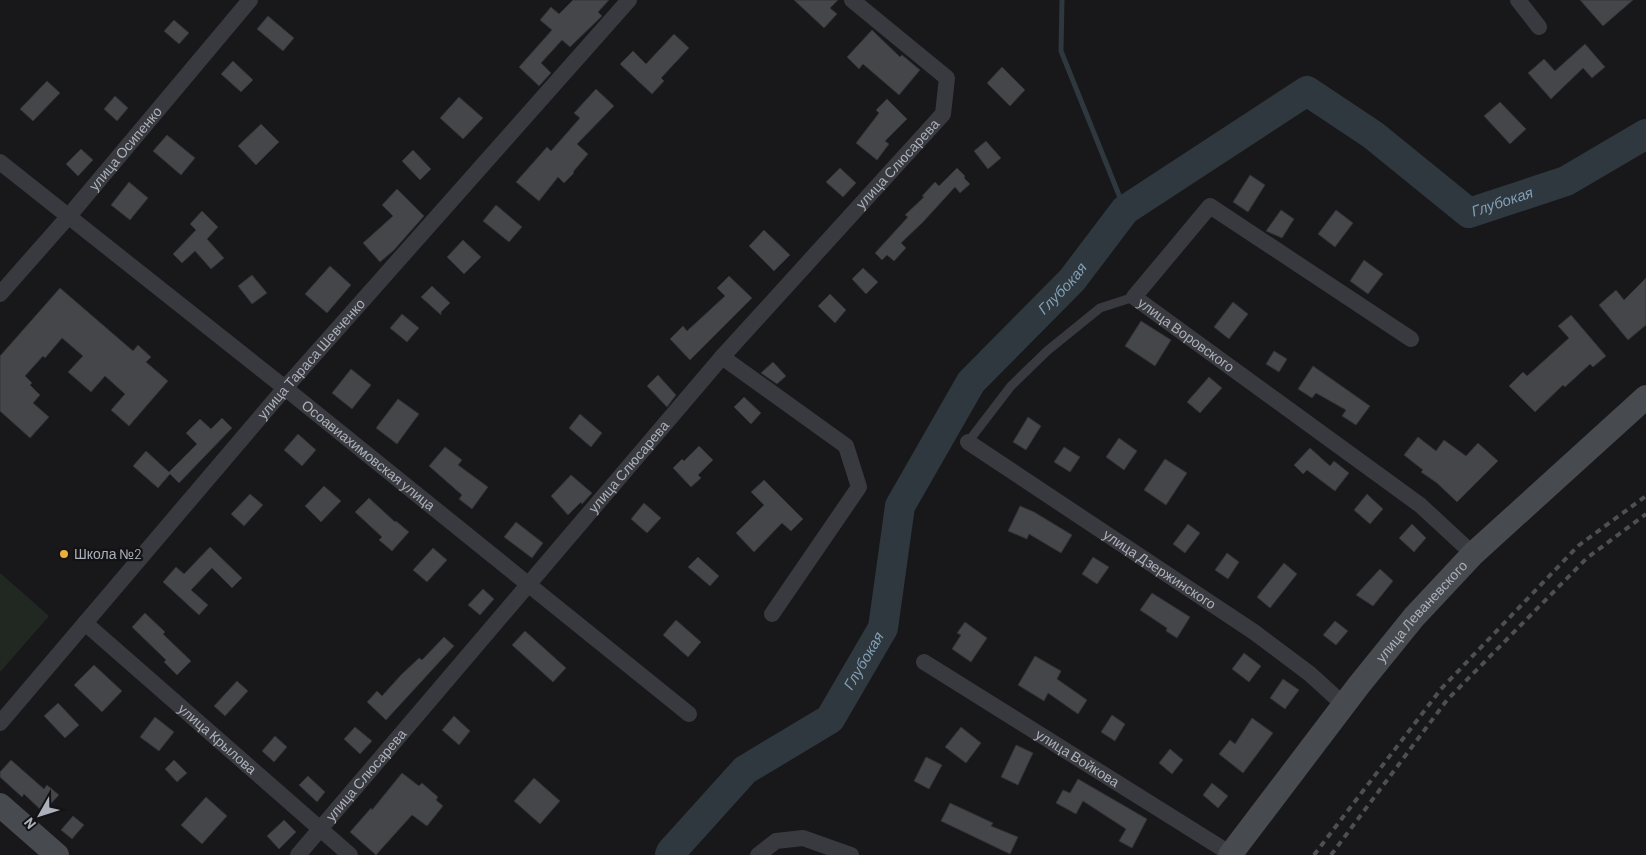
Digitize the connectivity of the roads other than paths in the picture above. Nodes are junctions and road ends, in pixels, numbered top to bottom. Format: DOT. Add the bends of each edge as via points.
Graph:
graph roads {
  1 [pos="250,0"];
  2 [pos="628,0"];
  3 [pos="852,0"];
  4 [pos="1518,0"];
  5 [pos="1539,27"];
  6 [pos="0,162"];
  7 [pos="68,217"];
  8 [pos="0,294"];
  9 [pos="1134,297"];
  10 [pos="1411,339"];
  11 [pos="722,357"];
  12 [pos="285,388"];
  13 [pos="1646,397"];
  14 [pos="968,442"];
  15 [pos="1474,554"];
  16 [pos="528,584"];
  17 [pos="772,614"];
  18 [pos="85,623"];
  19 [pos="924,662"];
  20 [pos="1344,705"];
  21 [pos="689,714"];
  22 [pos="0,723"];
  23 [pos="0,805"];
  24 [pos="320,829"];
  25 [pos="1230,854"];
  26 [pos="57,855"];
  27 [pos="298,855"];
  28 [pos="350,855"];
  29 [pos="758,855"];
  30 [pos="851,855"];
  1 -- 7 [label="street, улица Осипенко"];
  2 -- 12 [label="street, улица Тараса Шевченко"];
  3 -- 11 [label="street, улица Слюсарева" via="947,78 943,114"];
  4 -- 5 [label="street"];
  6 -- 7 [label="street, Осоавиахимовская улица"];
  7 -- 8 [label="street, улица Осипенко"];
  7 -- 12 [label="street, Осоавиахимовская улица"];
  9 -- 10 [label="street, улица Воровского" via="1210,206"];
  9 -- 14 [label="lane" via="1100,308 1047,351 1011,386"];
  9 -- 15 [label="street, улица Воровского" via="1420,505"];
  11 -- 16 [label="street, улица Слюсарева"];
  11 -- 17 [label="street" via="846,446 859,487"];
  12 -- 16 [label="street, Осоавиахимовская улица"];
  12 -- 18 [label="street, улица Тараса Шевченко"];
  13 -- 15 [label="street, улица Леваневского"];
  14 -- 20 [label="street, улица Дзержинского" via="1254,632 1310,674"];
  15 -- 20 [label="street, улица Леваневского" via="1414,617"];
  16 -- 21 [label="street, Осоавиахимовская улица"];
  16 -- 24 [label="street, улица Слюсарева"];
  18 -- 22 [label="street, улица Тараса Шевченко"];
  18 -- 24 [label="street, улица Крылова"];
  19 -- 25 [label="street, улица Войкова"];
  20 -- 25 [label="street, улица Леваневского"];
  23 -- 26 [label="street"];
  24 -- 27 [label="street, улица Слюсарева"];
  24 -- 28 [label="street, улица Крылова"];
  29 -- 30 [label="street" via="776,841 803,838"];
}
